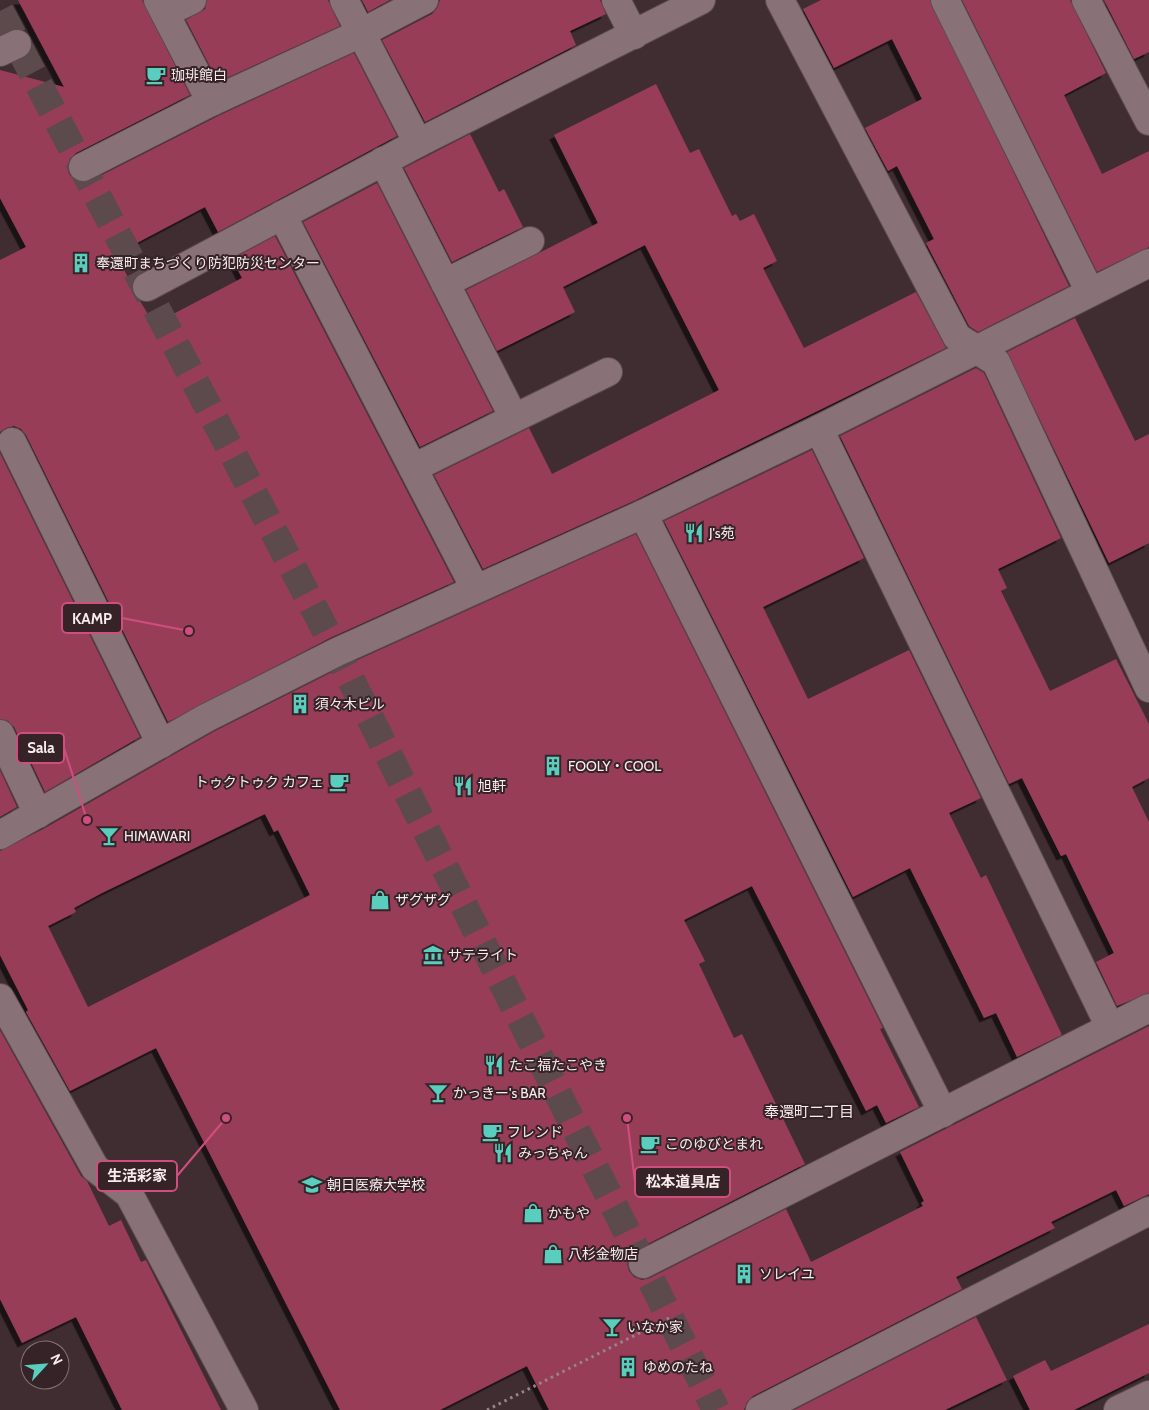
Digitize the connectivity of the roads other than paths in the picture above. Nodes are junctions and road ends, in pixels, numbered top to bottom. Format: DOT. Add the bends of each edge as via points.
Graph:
graph roads {
  1 [pos="192,0"];
  2 [pos="344,0"];
  3 [pos="424,0"];
  4 [pos="616,0"];
  5 [pos="701,0"];
  6 [pos="780,0"];
  7 [pos="945,0"];
  8 [pos="1086,0"];
  9 [pos="162,7"];
  10 [pos="361,33"];
  11 [pos="634,35"];
  12 [pos="211,102"];
  13 [pos="1149,121"];
  14 [pos="418,143"];
  15 [pos="383,161"];
  16 [pos="83,167"];
  17 [pos="282,215"];
  18 [pos="530,241"];
  19 [pos="1149,263"];
  20 [pos="445,283"];
  21 [pos="147,287"];
  22 [pos="1090,292"];
  23 [pos="977,348"];
  24 [pos="608,372"];
  25 [pos="514,418"];
  26 [pos="819,429"];
  27 [pos="12,442"];
  28 [pos="413,468"];
  29 [pos="643,514"];
  30 [pos="475,588"];
  31 [pos="1149,688"];
  32 [pos="0,734"];
  33 [pos="161,744"];
  34 [pos="38,814"];
  35 [pos="0,835"];
  36 [pos="0,998"];
  37 [pos="1149,1008"];
  38 [pos="1110,1027"];
  39 [pos="942,1113"];
  40 [pos="1149,1211"];
  41 [pos="643,1264"];
  42 [pos="1149,1395"];
  43 [pos="244,1410"];
  44 [pos="760,1410"];
  45 [pos="1118,1410"];
  1 -- 9 [label="street"];
  2 -- 10 [label="street"];
  3 -- 10 [label="street"];
  4 -- 11 [label="street"];
  5 -- 11 [label="street"];
  6 -- 23 [label="street" via="957,337"];
  7 -- 22 [label="street"];
  8 -- 13 [label="street"];
  9 -- 12 [label="street"];
  10 -- 12 [label="street"];
  10 -- 14 [label="street"];
  11 -- 14 [label="street"];
  12 -- 16 [label="street"];
  14 -- 15 [label="street"];
  15 -- 17 [label="street"];
  15 -- 20 [label="street"];
  17 -- 21 [label="street"];
  17 -- 28 [label="street"];
  18 -- 20 [label="street"];
  19 -- 22 [label="street"];
  20 -- 25 [label="street"];
  22 -- 23 [label="street"];
  23 -- 26 [label="street"];
  23 -- 31 [label="street" via="996,362"];
  24 -- 25 [label="street"];
  25 -- 28 [label="street"];
  26 -- 29 [label="street"];
  26 -- 38 [label="street"];
  27 -- 33 [label="street"];
  28 -- 30 [label="street"];
  29 -- 30 [label="street"];
  29 -- 39 [label="street"];
  30 -- 33 [label="street" via="337,652"];
  32 -- 34 [label="street"];
  33 -- 34 [label="street"];
  34 -- 35 [label="street"];
  36 -- 43 [label="street" via="95,1168 129,1194"];
  37 -- 38 [label="street"];
  38 -- 39 [label="street"];
  39 -- 41 [label="street"];
  40 -- 44 [label="street"];
  42 -- 45 [label="street"];
}
